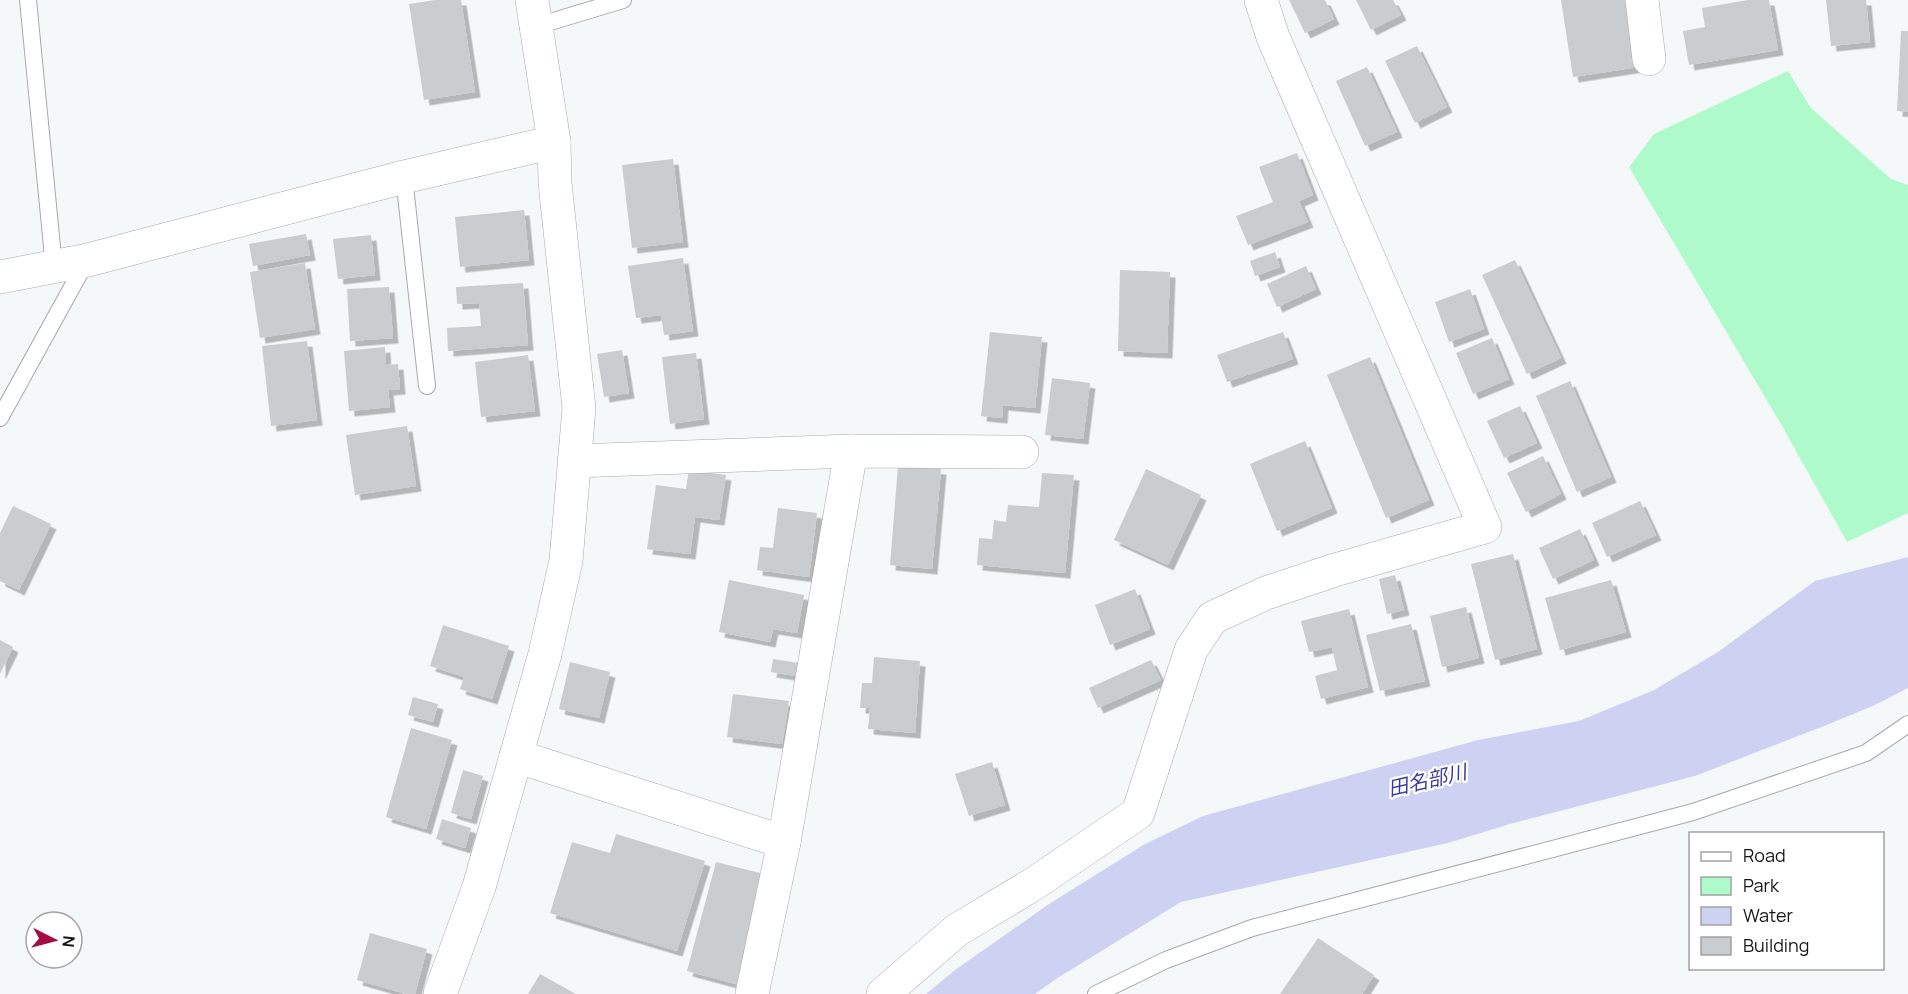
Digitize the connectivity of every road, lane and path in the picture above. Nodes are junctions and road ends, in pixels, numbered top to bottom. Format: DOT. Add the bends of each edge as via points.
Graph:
graph roads {
  1 [pos="28,0"];
  2 [pos="623,0"];
  3 [pos="1261,0"];
  4 [pos="1642,0"];
  5 [pos="535,13"];
  6 [pos="1649,59"];
  7 [pos="554,142"];
  8 [pos="405,177"];
  9 [pos="87,260"];
  10 [pos="54,267"];
  11 [pos="0,277"];
  12 [pos="427,386"];
  13 [pos="0,418"];
  14 [pos="851,451"];
  15 [pos="1022,453"];
  16 [pos="574,461"];
  17 [pos="1908,724"];
  18 [pos="516,756"];
  19 [pos="784,842"];
  20 [pos="440,994"];
  21 [pos="752,994"];
  22 [pos="883,994"];
  23 [pos="1096,994"];
  1 -- 10 [label="lane"];
  2 -- 5 [label="lane"];
  3 -- 22 [label="street" via="1273,37 1485,527 1275,589 1212,618 1191,650 1138,813 957,930"];
  4 -- 6 [label="street"];
  5 -- 7 [label="street"];
  7 -- 8 [label="street"];
  7 -- 16 [label="street" via="579,408"];
  8 -- 9 [label="street"];
  8 -- 12 [label="lane"];
  9 -- 10 [label="street"];
  9 -- 13 [label="lane"];
  10 -- 11 [label="street"];
  14 -- 15 [label="street"];
  14 -- 16 [label="street"];
  14 -- 19 [label="street"];
  16 -- 18 [label="street" via="566,561"];
  17 -- 23 [label="lane" via="1866,753 1693,812 1252,928 1166,960"];
  18 -- 19 [label="street"];
  18 -- 20 [label="street" via="479,887"];
  19 -- 21 [label="street"];
}
